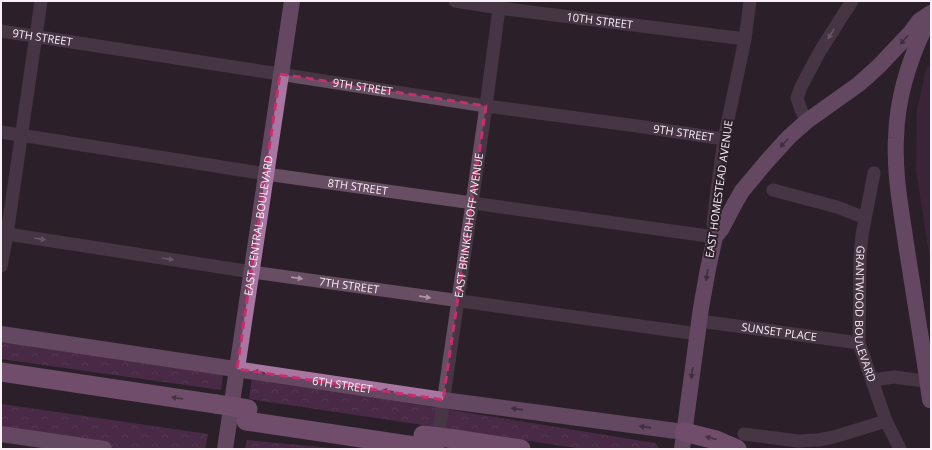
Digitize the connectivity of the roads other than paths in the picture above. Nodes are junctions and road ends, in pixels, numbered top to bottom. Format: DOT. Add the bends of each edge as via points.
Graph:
graph roads {
  1 [pos="40,1"];
  2 [pos="292,1"];
  3 [pos="455,1"];
  4 [pos="750,1"];
  5 [pos="852,1"];
  6 [pos="500,4"];
  7 [pos="931,14"];
  8 [pos="1,31"];
  9 [pos="36,36"];
  10 [pos="745,39"];
  11 [pos="280,74"];
  12 [pos="486,106"];
  13 [pos="807,121"];
  14 [pos="1,132"];
  15 [pos="21,135"];
  16 [pos="724,139"];
  17 [pos="874,173"];
  18 [pos="266,174"];
  19 [pos="773,190"];
  20 [pos="472,203"];
  21 [pos="866,218"];
  22 [pos="4,233"];
  23 [pos="715,237"];
  24 [pos="1,266"];
  25 [pos="252,272"];
  26 [pos="458,301"];
  27 [pos="699,328"];
  28 [pos="1,334"];
  29 [pos="859,343"];
  30 [pos="237,369"];
  31 [pos="1,372"];
  32 [pos="873,380"];
  33 [pos="931,382"];
  34 [pos="1,385"];
  35 [pos="444,400"];
  36 [pos="930,403"];
  37 [pos="215,410"];
  38 [pos="886,421"];
  39 [pos="1,434"];
  40 [pos="683,441"];
  41 [pos="740,442"];
  42 [pos="429,445"];
  43 [pos="104,449"];
  44 [pos="225,449"];
  45 [pos="521,449"];
  46 [pos="900,449"];
  1 -- 9 [label="street"];
  2 -- 11 [label="main road, EAST CENTRAL BOULEVARD"];
  3 -- 6 [label="street, 10TH STREET"];
  4 -- 10 [label="street, EAST HOMESTEAD AVENUE"];
  5 -- 13 [label="street, one-way" via="820,51 801,87 797,98"];
  6 -- 10 [label="street, 10TH STREET"];
  6 -- 12 [label="street, EAST BRINKERHOFF AVENUE"];
  7 -- 13 [label="main road, one-way" via="919,21 874,71"];
  7 -- 36 [label="main road, bridge" via="904,81 896,138 898,194"];
  8 -- 9 [label="street, 9TH STREET"];
  9 -- 11 [label="street, 9TH STREET"];
  9 -- 15 [label="street"];
  10 -- 16 [label="street, EAST HOMESTEAD AVENUE"];
  11 -- 12 [label="street, 9TH STREET"];
  11 -- 18 [label="main road, EAST CENTRAL BOULEVARD"];
  12 -- 16 [label="street, 9TH STREET"];
  12 -- 20 [label="street, EAST BRINKERHOFF AVENUE"];
  13 -- 23 [label="main road, one-way" via="789,137 742,191"];
  14 -- 15 [label="street, 8TH STREET"];
  15 -- 18 [label="street, 8TH STREET"];
  15 -- 22 [label="street"];
  16 -- 23 [label="street, EAST HOMESTEAD AVENUE" via="713,223"];
  17 -- 21 [label="street, GRANTWOOD BOULEVARD"];
  18 -- 20 [label="street, 8TH STREET"];
  18 -- 25 [label="main road, EAST CENTRAL BOULEVARD"];
  19 -- 21 [label="street" via="837,207"];
  20 -- 23 [label="street, 8TH STREET"];
  20 -- 26 [label="street, EAST BRINKERHOFF AVENUE"];
  21 -- 29 [label="street, GRANTWOOD BOULEVARD" via="860,256"];
  22 -- 24 [label="street"];
  22 -- 25 [label="street, 7TH STREET, one-way"];
  23 -- 27 [label="main road, EAST HOMESTEAD AVENUE, one-way"];
  25 -- 26 [label="street, 7TH STREET, one-way"];
  25 -- 30 [label="main road, EAST CENTRAL BOULEVARD"];
  26 -- 27 [label="street, 7TH STREET"];
  26 -- 35 [label="street, EAST BRINKERHOFF AVENUE"];
  27 -- 29 [label="street, SUNSET PLACE"];
  27 -- 40 [label="main road, EAST HOMESTEAD AVENUE, one-way"];
  28 -- 30 [label="main road, 6TH STREET"];
  29 -- 32 [label="street, GRANTWOOD BOULEVARD"];
  35 -- 30 [label="main road, 6TH STREET, one-way"];
  30 -- 44 [label="main road, EAST CENTRAL BOULEVARD"];
  37 -- 31 [label="highway, one-way"];
  32 -- 33 [label="street" via="894,377"];
  32 -- 38 [label="street, GRANTWOOD BOULEVARD"];
  34 -- 37 [label="highway"];
  40 -- 35 [label="main road, 6TH STREET, one-way"];
  35 -- 42 [label="street, EAST BRINKERHOFF AVENUE"];
  37 -- 42 [label="highway, bridge"];
  38 -- 41 [label="street" via="818,440"];
  38 -- 46 [label="street, GRANTWOOD BOULEVARD"];
  39 -- 43 [label="main road"];
  41 -- 40 [label="highway, one-way"];
  42 -- 45 [label="highway, bridge" via="455,439"];
}
